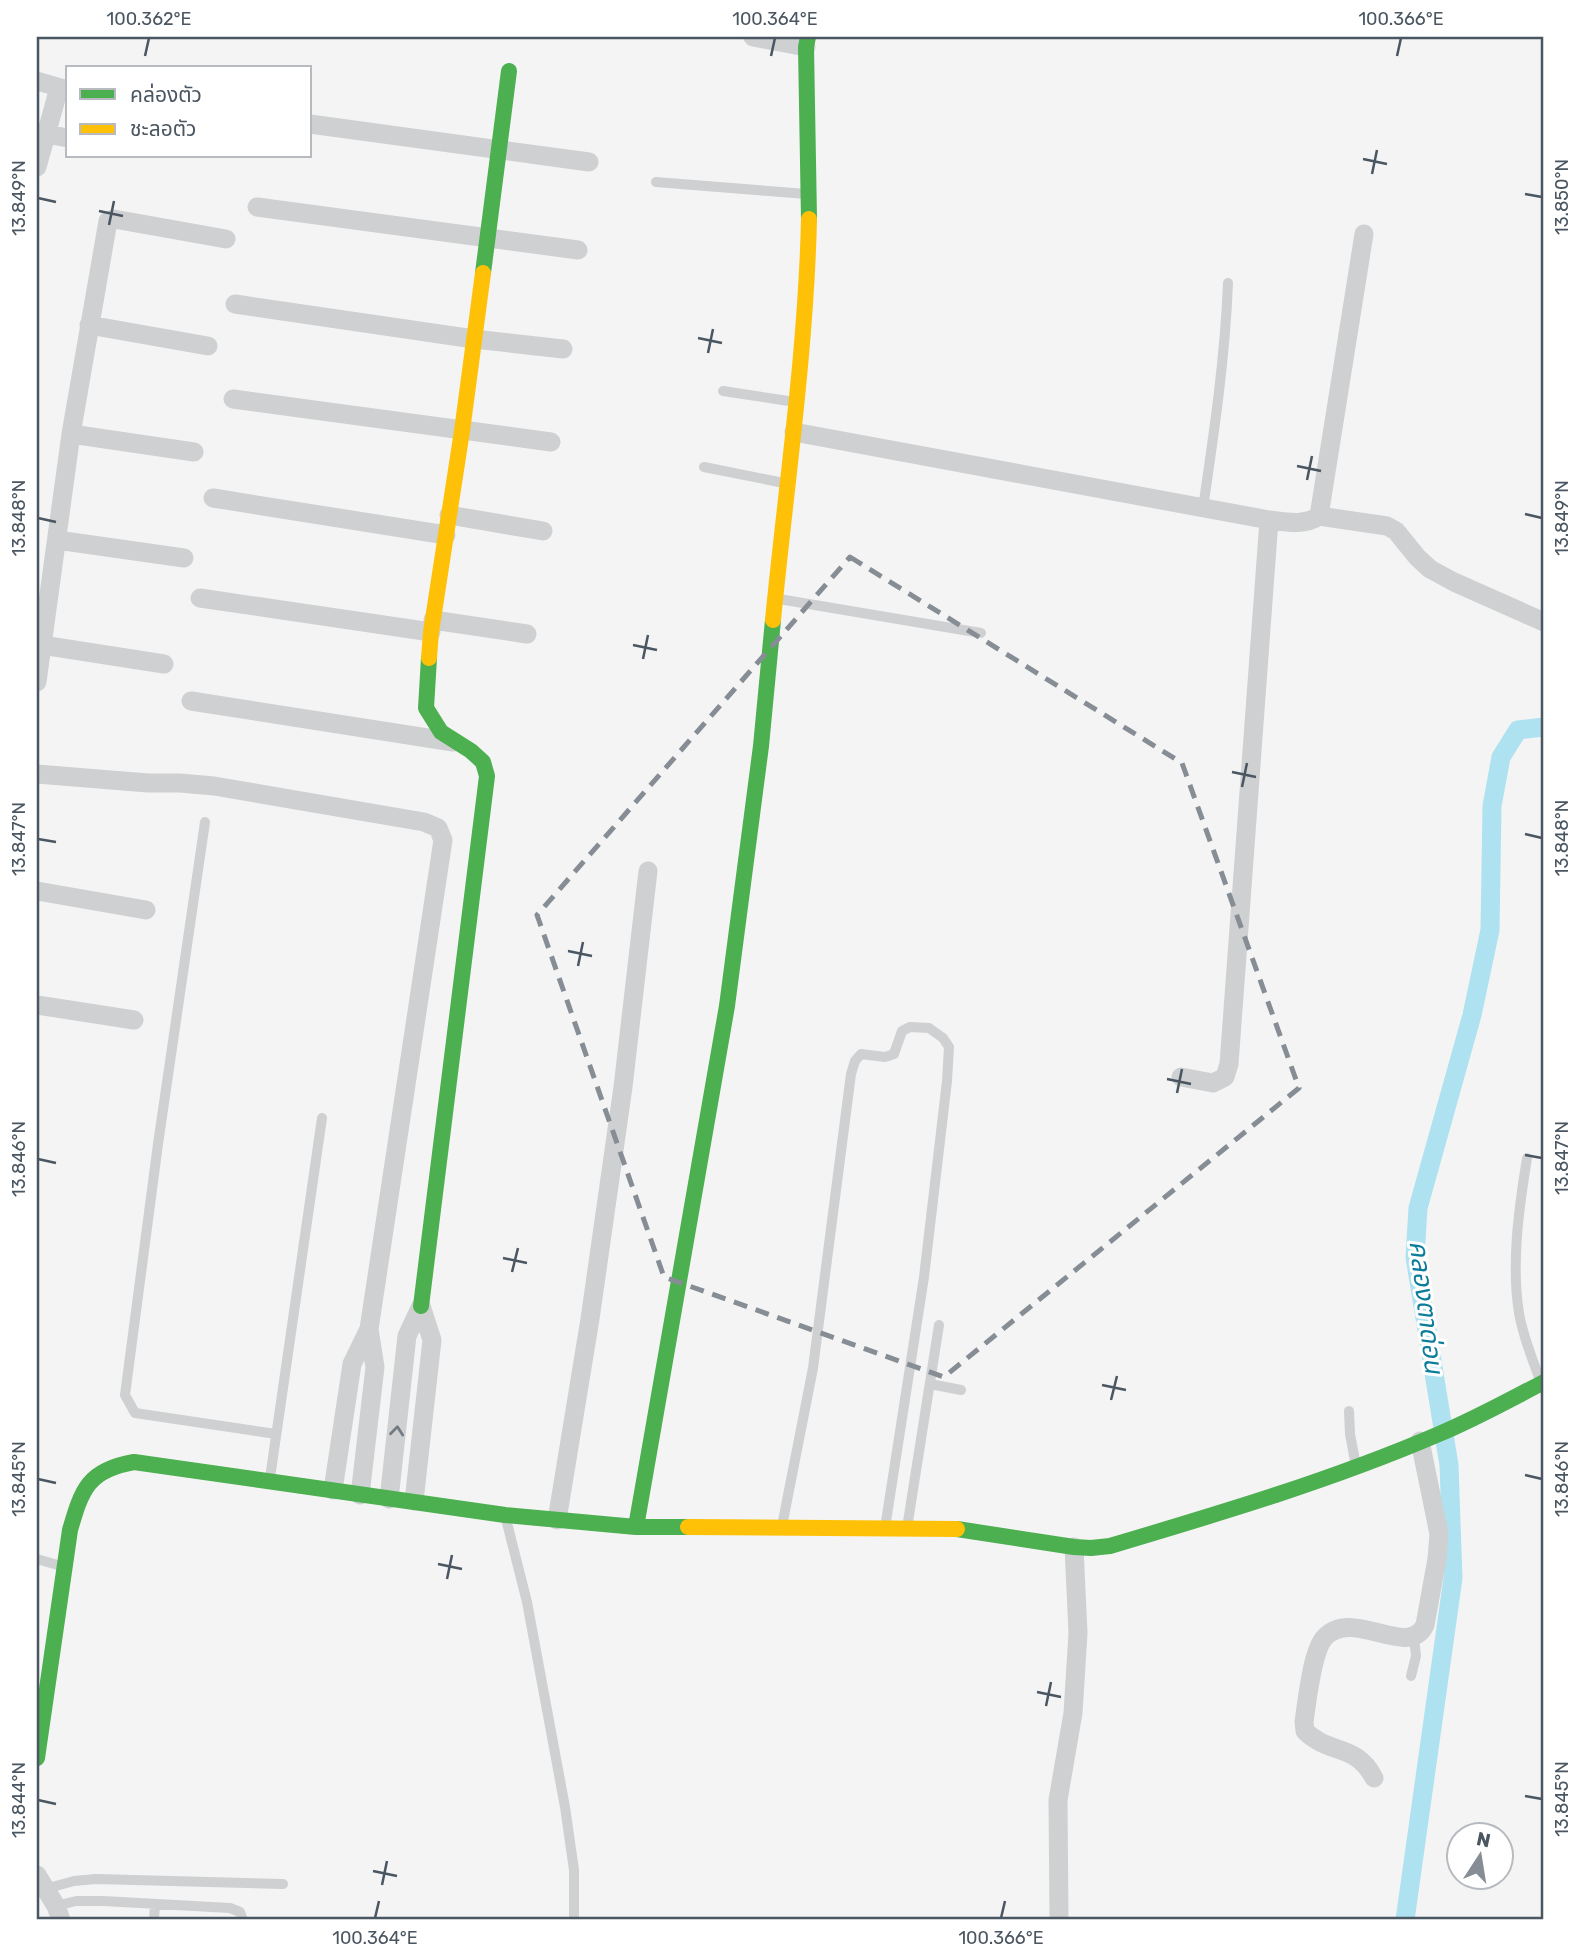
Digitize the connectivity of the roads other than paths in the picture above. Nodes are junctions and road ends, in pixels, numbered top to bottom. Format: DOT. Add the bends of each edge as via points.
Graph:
graph roads {
  1 [pos="753,37"];
  2 [pos="807,42"];
  3 [pos="509,71"];
  4 [pos="37,81"];
  5 [pos="64,89"];
  6 [pos="312,124"];
  7 [pos="46,134"];
  8 [pos="66,138"];
  9 [pos="499,150"];
  10 [pos="589,162"];
  11 [pos="37,167"];
  12 [pos="656,182"];
  13 [pos="810,195"];
  14 [pos="257,207"];
  15 [pos="1364,234"];
  16 [pos="487,238"];
  17 [pos="226,239"];
  18 [pos="578,250"];
  19 [pos="1228,283"];
  20 [pos="235,304"];
  21 [pos="89,325"];
  22 [pos="474,339"];
  23 [pos="208,345"];
  24 [pos="563,349"];
  25 [pos="723,391"];
  26 [pos="233,399"];
  27 [pos="797,403"];
  28 [pos="463,431"];
  29 [pos="794,432"];
  30 [pos="71,434"];
  31 [pos="551,442"];
  32 [pos="194,452"];
  33 [pos="704,467"];
  34 [pos="788,484"];
  35 [pos="213,498"];
  36 [pos="1203,508"];
  37 [pos="449,515"];
  38 [pos="1319,516"];
  39 [pos="1269,520"];
  40 [pos="542,531"];
  41 [pos="446,535"];
  42 [pos="57,540"];
  43 [pos="184,558"];
  44 [pos="200,598"];
  45 [pos="775,598"];
  46 [pos="1544,621"];
  47 [pos="432,626"];
  48 [pos="981,633"];
  49 [pos="527,634"];
  50 [pos="42,645"];
  51 [pos="164,664"];
  52 [pos="37,682"];
  53 [pos="191,701"];
  54 [pos="454,742"];
  55 [pos="37,774"];
  56 [pos="205,822"];
  57 [pos="648,871"];
  58 [pos="37,891"];
  59 [pos="146,910"];
  60 [pos="37,1005"];
  61 [pos="134,1020"];
  62 [pos="1181,1077"];
  63 [pos="322,1118"];
  64 [pos="1527,1158"];
  65 [pos="421,1306"];
  66 [pos="939,1325"];
  67 [pos="369,1329"];
  68 [pos="1543,1383"];
  69 [pos="930,1384"];
  70 [pos="961,1390"];
  71 [pos="1349,1411"];
  72 [pos="276,1434"];
  73 [pos="1426,1439"];
  74 [pos="1356,1467"];
  75 [pos="270,1482"];
  76 [pos="333,1490"];
  77 [pos="360,1495"];
  78 [pos="389,1499"];
  79 [pos="414,1501"];
  80 [pos="505,1515"];
  81 [pos="557,1520"];
  82 [pos="636,1527"];
  83 [pos="782,1528"];
  84 [pos="885,1528"];
  85 [pos="907,1528"];
  86 [pos="1074,1547"];
  87 [pos="37,1559"];
  88 [pos="65,1567"];
  89 [pos="1415,1637"];
  90 [pos="1411,1676"];
  91 [pos="37,1758"];
  92 [pos="1374,1778"];
  93 [pos="41,1882"];
  94 [pos="283,1884"];
  95 [pos="155,1905"];
  96 [pos="59,1913"];
  97 [pos="154,1920"];
  98 [pos="243,1920"];
  99 [pos="574,1920"];
  100 [pos="1059,1920"];
  1 -- 2 [label="street"];
  2 -- 13 [label="street"];
  3 -- 9 [label="street"];
  4 -- 5 [label="street"];
  5 -- 7 [label="street"];
  6 -- 9 [label="street"];
  7 -- 8 [label="street"];
  7 -- 11 [label="street"];
  9 -- 10 [label="street"];
  9 -- 16 [label="street"];
  12 -- 13 [label="lane"];
  13 -- 27 [label="street"];
  14 -- 16 [label="street"];
  15 -- 38 [label="street"];
  16 -- 18 [label="street"];
  16 -- 22 [label="street"];
  17 -- 21 [label="street" via="108,221"];
  19 -- 36 [label="lane" via="1220,392"];
  20 -- 22 [label="street"];
  21 -- 23 [label="street"];
  21 -- 30 [label="street"];
  22 -- 24 [label="street"];
  22 -- 28 [label="street"];
  25 -- 27 [label="lane"];
  26 -- 28 [label="street"];
  27 -- 29 [label="street"];
  28 -- 31 [label="street"];
  28 -- 37 [label="street"];
  29 -- 34 [label="street"];
  29 -- 36 [label="street"];
  30 -- 32 [label="street"];
  30 -- 42 [label="street"];
  33 -- 34 [label="lane"];
  34 -- 45 [label="street"];
  35 -- 41 [label="street"];
  36 -- 39 [label="street"];
  37 -- 40 [label="street"];
  37 -- 41 [label="street"];
  38 -- 39 [label="street" via="1302,523"];
  38 -- 46 [label="street" via="1387,526 1430,569"];
  39 -- 62 [label="street" via="1229,1064 1224,1077 1213,1083"];
  41 -- 47 [label="street"];
  42 -- 43 [label="street"];
  42 -- 50 [label="street"];
  44 -- 47 [label="street"];
  45 -- 48 [label="lane"];
  45 -- 82 [label="street" via="727,1006"];
  47 -- 49 [label="street"];
  47 -- 54 [label="street" via="426,708 441,732"];
  50 -- 51 [label="street"];
  50 -- 52 [label="street"];
  53 -- 54 [label="street"];
  54 -- 65 [label="street" via="483,762 487,776"];
  55 -- 67 [label="street" via="214,786 438,828 443,840"];
  56 -- 72 [label="lane" via="125,1395 135,1413"];
  57 -- 81 [label="street" via="623,1087"];
  58 -- 59 [label="street"];
  60 -- 61 [label="street"];
  63 -- 72 [label="lane"];
  64 -- 68 [label="lane" via="1518,1236 1519,1312 1524,1338"];
  78 -- 65 [label="street, one-way" via="407,1336"];
  65 -- 79 [label="street" via="432,1339"];
  66 -- 69 [label="lane"];
  67 -- 76 [label="street" via="352,1364"];
  67 -- 77 [label="street" via="375,1367"];
  68 -- 73 [label="street"];
  69 -- 70 [label="lane"];
  69 -- 85 [label="lane"];
  71 -- 74 [label="lane"];
  72 -- 75 [label="lane"];
  73 -- 74 [label="street"];
  73 -- 89 [label="street" via="1439,1534 1425,1625"];
  74 -- 86 [label="street" via="1256,1503 1110,1546"];
  75 -- 76 [label="street"];
  75 -- 88 [label="street" via="134,1462 114,1464 97,1474 77,1504"];
  76 -- 77 [label="street"];
  77 -- 78 [label="street"];
  78 -- 79 [label="street"];
  79 -- 80 [label="street"];
  80 -- 81 [label="street"];
  80 -- 99 [label="lane" via="527,1602 565,1807 574,1870"];
  81 -- 82 [label="street"];
  82 -- 83 [label="street"];
  83 -- 84 [label="street"];
  83 -- 84 [label="lane" via="813,1368 851,1074 861,1054 894,1054 902,1031 929,1028 949,1047 947,1081 924,1277"];
  84 -- 85 [label="street"];
  85 -- 86 [label="street" via="959,1529"];
  86 -- 100 [label="street" via="1078,1633 1073,1713 1058,1800"];
  87 -- 88 [label="lane"];
  88 -- 91 [label="street"];
  89 -- 90 [label="lane"];
  89 -- 92 [label="street" via="1343,1627 1325,1637 1314,1663 1305,1731 1313,1739 1361,1759"];
  93 -- 94 [label="lane"];
  93 -- 96 [label="street"];
  95 -- 96 [label="lane" via="76,1901"];
  95 -- 97 [label="lane"];
  95 -- 98 [label="lane" via="230,1908 240,1912"];
}
